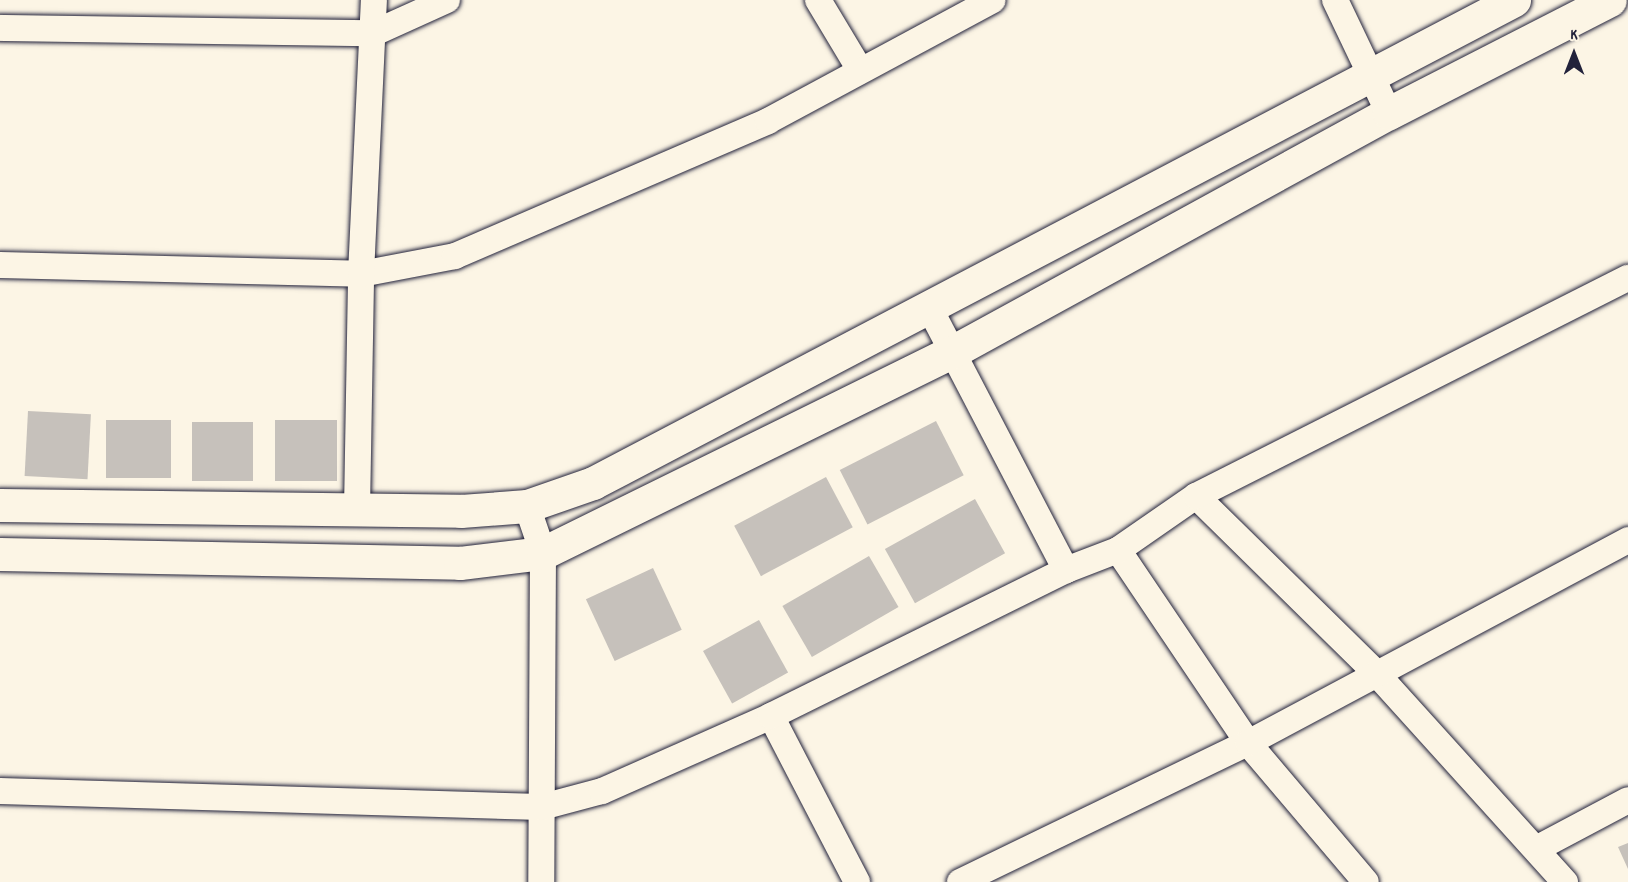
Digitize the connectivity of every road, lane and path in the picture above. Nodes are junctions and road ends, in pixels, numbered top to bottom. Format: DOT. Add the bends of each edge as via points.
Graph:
graph roads {
  1 [pos="374,0"];
  2 [pos="447,0"];
  3 [pos="818,0"];
  4 [pos="993,0"];
  5 [pos="1335,0"];
  6 [pos="1514,0"];
  7 [pos="1610,0"];
  8 [pos="0,28"];
  9 [pos="374,33"];
  10 [pos="860,70"];
  11 [pos="1371,72"];
  12 [pos="1389,113"];
  13 [pos="0,266"];
  14 [pos="361,274"];
  15 [pos="1628,278"];
  16 [pos="928,305"];
  17 [pos="952,352"];
  18 [pos="1196,496"];
  19 [pos="0,505"];
  20 [pos="527,506"];
  21 [pos="357,510"];
  22 [pos="1628,540"];
  23 [pos="1118,550"];
  24 [pos="543,553"];
  25 [pos="0,554"];
  26 [pos="1066,570"];
  27 [pos="1376,673"];
  28 [pos="771,716"];
  29 [pos="1248,743"];
  30 [pos="0,791"];
  31 [pos="1628,800"];
  32 [pos="542,807"];
  33 [pos="1536,849"];
  34 [pos="541,882"];
  35 [pos="857,882"];
  36 [pos="960,882"];
  37 [pos="1366,882"];
  38 [pos="1565,882"];
  1 -- 9 [label="street"];
  2 -- 9 [label="street"];
  3 -- 10 [label="street"];
  4 -- 10 [label="street"];
  5 -- 11 [label="street"];
  6 -- 11 [label="main road"];
  7 -- 12 [label="main road"];
  8 -- 9 [label="street"];
  9 -- 14 [label="street"];
  10 -- 14 [label="street" via="768,121 455,256"];
  11 -- 12 [label="street"];
  11 -- 16 [label="main road"];
  12 -- 17 [label="main road"];
  13 -- 14 [label="street"];
  14 -- 21 [label="street"];
  15 -- 18 [label="street"];
  16 -- 17 [label="street"];
  16 -- 20 [label="main road" via="593,483"];
  17 -- 24 [label="main road"];
  17 -- 26 [label="street"];
  18 -- 23 [label="street"];
  18 -- 27 [label="street"];
  19 -- 21 [label="main road"];
  20 -- 21 [label="main road"];
  20 -- 24 [label="street"];
  22 -- 27 [label="street"];
  23 -- 26 [label="street"];
  23 -- 29 [label="street"];
  24 -- 25 [label="main road" via="460,563"];
  24 -- 32 [label="street"];
  26 -- 28 [label="street"];
  27 -- 29 [label="street"];
  27 -- 33 [label="street"];
  28 -- 32 [label="street" via="602,791"];
  28 -- 35 [label="street"];
  29 -- 36 [label="street"];
  29 -- 37 [label="street"];
  30 -- 32 [label="street"];
  31 -- 33 [label="street"];
  32 -- 34 [label="street"];
  33 -- 38 [label="street"];
}
